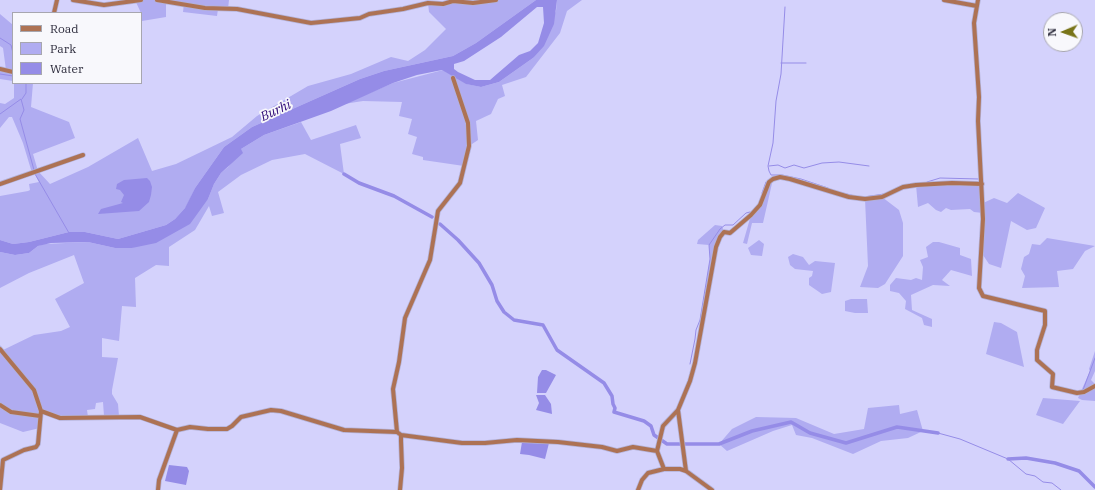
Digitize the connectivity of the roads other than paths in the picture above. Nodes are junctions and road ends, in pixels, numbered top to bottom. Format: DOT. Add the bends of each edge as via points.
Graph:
graph roads {
  1 [pos="57,0"];
  2 [pos="73,0"];
  3 [pos="141,0"];
  4 [pos="157,0"];
  5 [pos="496,0"];
  6 [pos="944,0"];
  7 [pos="978,0"];
  8 [pos="978,6"];
  9 [pos="54,12"];
  10 [pos="0,69"];
  11 [pos="12,72"];
  12 [pos="453,78"];
  13 [pos="83,155"];
  14 [pos="0,184"];
  15 [pos="982,184"];
  16 [pos="0,349"];
  17 [pos="1095,386"];
  18 [pos="0,405"];
  19 [pos="678,410"];
  20 [pos="40,413"];
  21 [pos="178,430"];
  22 [pos="399,433"];
  23 [pos="657,451"];
  24 [pos="664,469"];
  25 [pos="686,471"];
  26 [pos="0,490"];
  27 [pos="158,490"];
  28 [pos="400,490"];
  29 [pos="638,490"];
  30 [pos="712,490"];
  1 -- 9 [label="street"];
  2 -- 3 [label="street" via="104,5"];
  4 -- 5 [label="street" via="205,8 237,9 312,23 360,18 428,3"];
  6 -- 8 [label="street"];
  7 -- 8 [label="street"];
  8 -- 15 [label="street" via="974,24"];
  10 -- 11 [label="street"];
  12 -- 22 [label="street" via="468,123 469,146 460,183 438,211 430,260 405,318 393,389"];
  13 -- 14 [label="street"];
  15 -- 17 [label="street" via="983,228 979,288 983,296 1045,311 1045,325 1037,350 1037,360 1053,374 1052,387 1076,393"];
  15 -- 19 [label="street" via="916,185 904,187 882,197 865,199 790,179 773,179 769,182 760,205 751,215 730,233 724,232 720,237 695,363"];
  16 -- 20 [label="street" via="34,390"];
  18 -- 20 [label="street" via="11,412"];
  19 -- 23 [label="street" via="663,426"];
  19 -- 25 [label="street"];
  20 -- 21 [label="street" via="60,418 140,417"];
  20 -- 26 [label="street" via="38,444 3,460"];
  21 -- 22 [label="street" via="190,427 208,430 227,429 241,417 271,410 337,429"];
  21 -- 27 [label="street" via="159,480"];
  22 -- 23 [label="street" via="462,443 517,440 602,447 617,452 633,447"];
  22 -- 28 [label="street" via="402,468"];
  23 -- 24 [label="street"];
  24 -- 25 [label="street"];
  24 -- 29 [label="street" via="648,473"];
  25 -- 30 [label="street"];
}
